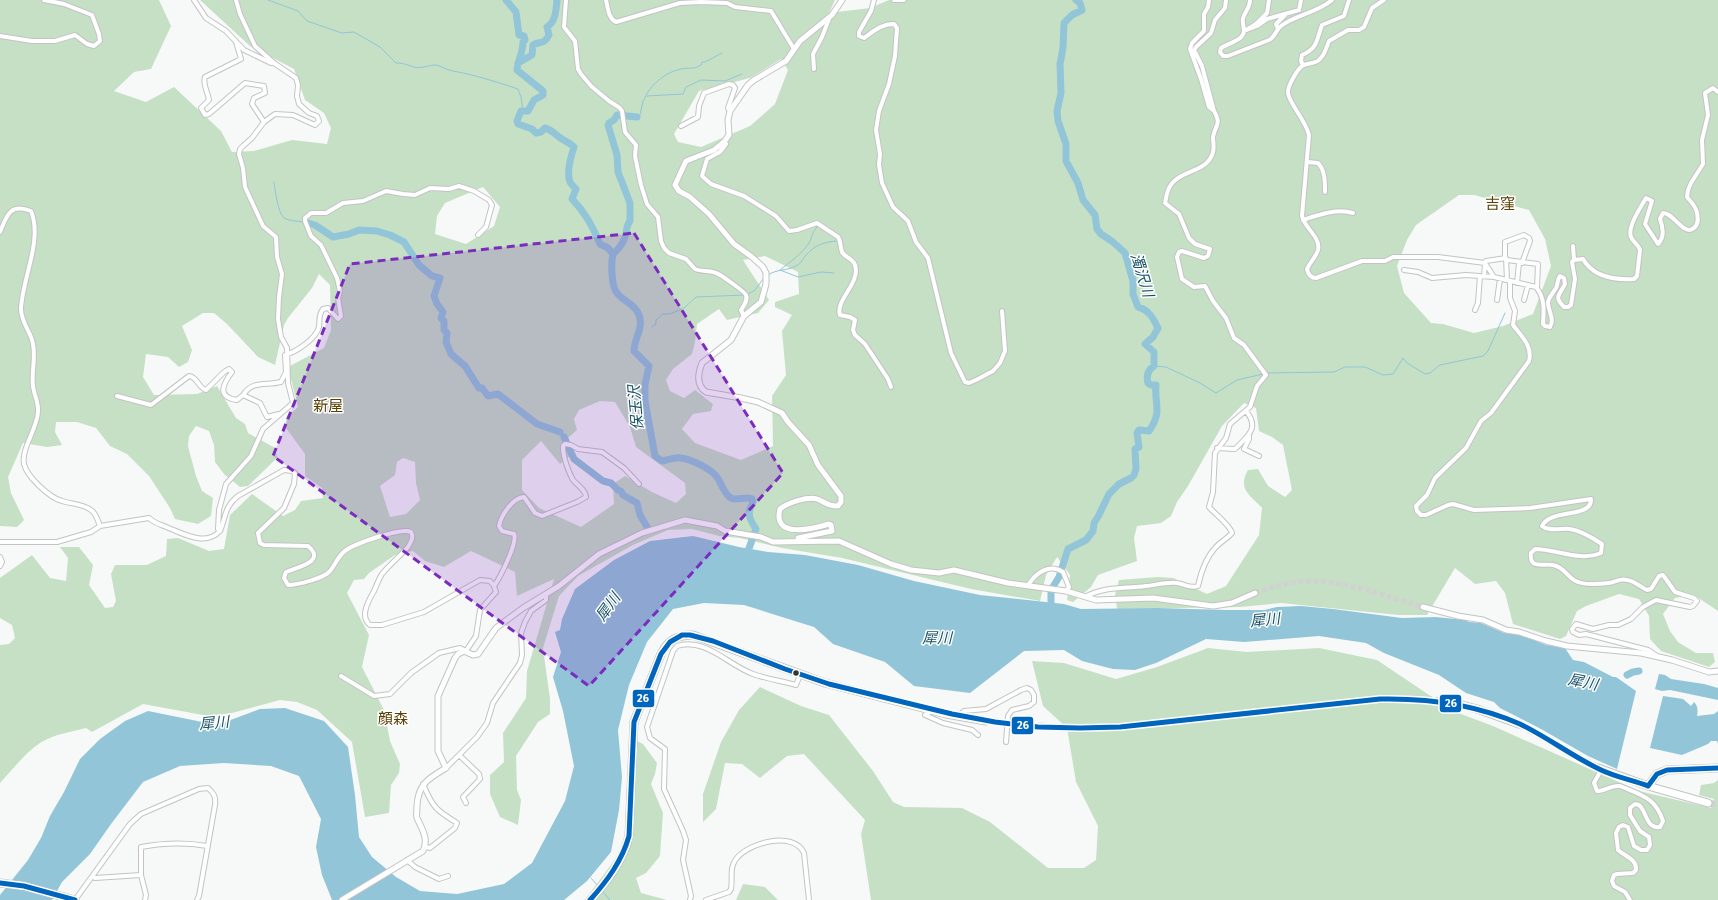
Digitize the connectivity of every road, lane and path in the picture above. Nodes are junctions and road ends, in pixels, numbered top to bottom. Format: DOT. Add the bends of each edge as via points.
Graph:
graph roads {
  1 [pos="44,0"];
  2 [pos="194,0"];
  3 [pos="236,0"];
  4 [pos="566,0"];
  5 [pos="606,0"];
  6 [pos="842,0"];
  7 [pos="874,0"];
  8 [pos="894,0"];
  9 [pos="904,0"];
  10 [pos="1210,0"];
  11 [pos="1226,0"];
  12 [pos="1250,0"];
  13 [pos="1269,0"];
  14 [pos="1301,0"];
  15 [pos="1332,0"];
  16 [pos="1349,0"];
  17 [pos="1384,0"];
  18 [pos="1287,14"];
  19 [pos="829,19"];
  20 [pos="1278,29"];
  21 [pos="1244,31"];
  22 [pos="0,36"];
  23 [pos="236,42"];
  24 [pos="794,49"];
  25 [pos="274,63"];
  26 [pos="1303,65"];
  27 [pos="814,69"];
  28 [pos="1718,92"];
  29 [pos="1214,111"];
  30 [pos="730,112"];
  31 [pos="264,122"];
  32 [pos="681,126"];
  33 [pos="724,142"];
  34 [pos="1308,162"];
  35 [pos="1325,192"];
  36 [pos="1353,213"];
  37 [pos="1303,220"];
  38 [pos="0,232"];
  39 [pos="478,235"];
  40 [pos="1572,246"];
  41 [pos="1506,259"];
  42 [pos="1574,260"];
  43 [pos="1484,263"];
  44 [pos="1521,263"];
  45 [pos="1404,270"];
  46 [pos="1482,276"];
  47 [pos="1494,277"];
  48 [pos="1500,279"];
  49 [pos="1508,281"];
  50 [pos="1516,283"];
  51 [pos="1528,285"];
  52 [pos="1537,288"];
  53 [pos="1497,300"];
  54 [pos="1524,300"];
  55 [pos="1475,310"];
  56 [pos="1002,311"];
  57 [pos="744,316"];
  58 [pos="288,354"];
  59 [pos="891,387"];
  60 [pos="243,395"];
  61 [pos="117,396"];
  62 [pos="1246,410"];
  63 [pos="282,413"];
  64 [pos="1249,434"];
  65 [pos="1217,448"];
  66 [pos="1259,456"];
  67 [pos="639,484"];
  68 [pos="100,526"];
  69 [pos="220,531"];
  70 [pos="0,542"];
  71 [pos="773,542"];
  72 [pos="0,557"];
  73 [pos="0,566"];
  74 [pos="1028,585"];
  75 [pos="494,586"];
  76 [pos="1066,591"];
  77 [pos="1255,593"];
  78 [pos="546,594"];
  79 [pos="1085,597"];
  80 [pos="1423,606"];
  81 [pos="466,651"];
  82 [pos="1656,656"];
  83 [pos="1718,671"];
  84 [pos="800,674"];
  85 [pos="341,676"];
  86 [pos="1446,701"];
  87 [pos="931,710"];
  88 [pos="957,716"];
  89 [pos="986,722"];
  90 [pos="1519,724"];
  91 [pos="978,735"];
  92 [pos="1006,742"];
  93 [pos="460,755"];
  94 [pos="446,768"];
  95 [pos="1718,768"];
  96 [pos="1599,769"];
  97 [pos="423,784"];
  98 [pos="1648,786"];
  99 [pos="466,803"];
  100 [pos="1708,803"];
  101 [pos="207,846"];
  102 [pos="425,847"];
  103 [pos="407,860"];
  104 [pos="141,875"];
  105 [pos="448,876"];
  106 [pos="95,878"];
  107 [pos="0,884"];
  108 [pos="73,900"];
  109 [pos="145,900"];
  110 [pos="197,900"];
  111 [pos="342,900"];
  112 [pos="590,900"];
  113 [pos="690,900"];
  114 [pos="706,900"];
  115 [pos="809,900"];
  116 [pos="1630,900"];
  1 -- 22 [label="street" via="64,4 92,15 100,41 94,46 74,35 55,41 32,41"];
  2 -- 23 [label="street" via="206,18 226,31"];
  3 -- 25 [label="street" via="255,46"];
  4 -- 57 [label="street" via="564,27 575,41 578,68 591,86 622,111 625,132 636,145 635,156 641,185 647,204 658,217 664,248 669,253 686,259 695,269 719,273 743,291 746,295 746,302 741,310"];
  5 -- 24 [label="street" via="610,16 616,22 680,3 727,3 735,7 771,11"];
  6 -- 19 [label="street"];
  7 -- 56 [label="street" via="859,36 864,38 887,24 894,24 897,28 895,56 876,130 882,183 893,207 908,221 916,242 928,258 951,353 965,382 988,374 1000,363 1005,351"];
  8 -- 9 [label="street"];
  10 -- 29 [label="street" via="1204,14 1204,31 1192,43 1190,49 1209,107"];
  11 -- 29 [label="street" via="1225,8 1215,20 1211,33 1194,50 1202,66"];
  12 -- 21 [label="street" via="1250,6 1243,18"];
  13 -- 21 [label="street" via="1267,13"];
  14 -- 18 [label="street" via="1300,10"];
  15 -- 20 [label="street"];
  16 -- 26 [label="street" via="1344,16 1322,25 1315,46 1310,52 1302,55"];
  17 -- 26 [label="street" via="1372,8 1364,27 1359,30 1348,30 1329,41 1320,60"];
  18 -- 20 [label="street" via="1276,24"];
  18 -- 21 [label="street" via="1267,19"];
  19 -- 24 [label="street" via="800,41"];
  19 -- 27 [label="street" via="813,54"];
  20 -- 21 [label="street" via="1269,40 1223,56 1221,48 1240,38"];
  23 -- 25 [label="street" via="244,50"];
  23 -- 31 [label="street" via="241,58 205,77 209,100 201,108 205,115 209,114 244,83 262,84 265,92 254,98 252,104"];
  24 -- 30 [label="street" via="786,61 748,85"];
  25 -- 31 [label="street" via="296,78 299,104 317,116 319,121 315,125 292,115 275,114"];
  26 -- 34 [label="street" via="1297,71 1288,93 1307,128"];
  28 -- 42 [label="street" via="1713,88 1705,93 1708,115 1702,140 1703,164 1688,190 1687,197 1697,211 1698,222 1695,227 1691,230 1686,229 1668,214 1663,213 1660,220 1663,228 1662,237 1658,244 1644,224 1652,201 1646,198 1630,231 1640,250 1637,276 1634,279 1606,277 1591,270 1584,259"];
  29 -- 62 [label="street" via="1219,125 1214,135 1212,156 1203,166 1174,181 1168,190 1166,202 1179,214 1189,238 1196,244 1210,249 1208,256 1204,258 1179,252 1177,257 1182,279 1194,287 1207,288 1226,318 1234,338 1244,346 1265,374 1257,386 1250,407"];
  30 -- 32 [label="street" via="728,108 735,88 729,84 704,93 698,117"];
  30 -- 33 [label="street" via="729,135"];
  31 -- 58 [label="street" via="242,146 239,154 245,187 262,226 276,237 277,257 282,274 278,319 281,337"];
  33 -- 57 [label="street" via="714,150 686,161 674,185 709,214 734,244 763,267 766,284 763,298"];
  33 -- 59 [label="street" via="726,144 720,152 707,159 702,176 704,179 715,186 744,196 776,216 789,231 817,223 838,237 842,252 854,262 856,272 840,305 840,314 855,320 855,335 869,350"];
  34 -- 35 [label="street" via="1318,163 1321,167"];
  34 -- 37 [label="street"];
  36 -- 37 [label="street" via="1324,213"];
  37 -- 43 [label="street" via="1319,245 1307,269 1313,278 1362,261 1393,257 1438,257"];
  38 -- 68 [label="street" via="11,210 21,208 31,211 34,241 21,311 35,356 32,385 38,414 25,452 24,465 28,473 48,493 61,501 92,510"];
  39 -- 58 [label="street" via="486,227 492,205 484,197 463,186 449,189 430,188 415,194 386,191 363,201 343,203 326,213 311,213 305,221 311,236 321,245 337,278 341,316 338,319 328,308 323,309 319,315 317,332 302,348"];
  40 -- 42 [label="street"];
  41 -- 43 [label="street" via="1489,260"];
  41 -- 44 [label="street"];
  41 -- 44 [label="street" via="1505,242 1524,235 1530,241"];
  41 -- 49 [label="street"];
  42 -- 52 [label="street" via="1572,262 1575,279 1571,305 1564,307 1558,300 1565,284 1564,278 1560,276 1548,304 1552,319 1550,327 1543,324 1543,298"];
  43 -- 46 [label="street"];
  43 -- 47 [label="street"];
  44 -- 50 [label="street"];
  44 -- 52 [label="street" via="1538,264"];
  45 -- 46 [label="street" via="1432,278"];
  46 -- 47 [label="street"];
  46 -- 55 [label="street"];
  47 -- 48 [label="street"];
  48 -- 49 [label="street"];
  48 -- 53 [label="street"];
  49 -- 50 [label="street"];
  49 -- 82 [label="street" via="1515,311 1513,325 1527,342 1529,361 1491,413 1481,421 1466,448 1435,478 1427,495 1416,506 1417,511 1426,515 1453,504 1474,510 1545,507 1591,499 1589,507 1550,518 1542,526 1582,532 1602,544 1601,553 1572,555 1535,549 1530,558 1537,565 1562,568 1579,582 1611,583 1620,579 1628,580 1646,590 1651,589 1659,576 1663,575 1675,592 1694,598 1697,601 1693,606 1656,600 1618,626 1609,625 1593,629 1576,624 1572,629 1579,635 1586,634 1648,650"];
  50 -- 51 [label="street"];
  51 -- 52 [label="street"];
  51 -- 54 [label="street"];
  57 -- 71 [label="street" via="731,340 702,363 698,380 700,386 706,392 758,402 782,413 809,445 818,465 841,496 838,506 831,506 814,498 786,504 780,509 778,517 782,525 803,529 829,524 832,531 803,538 774,539"];
  58 -- 60 [label="street" via="285,355 286,372 281,382 255,385 247,389"];
  58 -- 63 [label="street" via="288,383 293,403"];
  60 -- 61 [label="street" via="237,400 230,399 224,394 223,385 232,372 229,369 206,390 201,388 195,378 189,376 152,405"];
  60 -- 63 [label="street" via="260,403 267,417"];
  62 -- 64 [label="street" via="1252,420"];
  62 -- 65 [label="street" via="1230,424 1226,438"];
  63 -- 69 [label="street" via="263,429 250,456 226,484 219,510"];
  64 -- 65 [label="street" via="1235,449"];
  64 -- 66 [label="street" via="1244,449"];
  65 -- 79 [label="street" via="1213,457 1213,492 1209,507 1228,525 1232,533 1208,558 1200,572 1198,586 1191,588 1178,583 1165,583 1118,587"];
  67 -- 75 [label="street" via="624,468 602,452 578,449 565,444 564,454 571,475 586,497 542,516 535,513 524,497 516,500 501,517 499,526 502,531 514,534 515,541 502,574"];
  68 -- 69 [label="street" via="149,518 154,523 196,538 209,538"];
  68 -- 70 [label="street" via="91,532 62,541"];
  69 -- 75 [label="street" via="226,510 232,501 284,470 292,471 295,480 284,508 258,533 260,543 264,545 308,546 314,554 309,564 286,572 284,578 288,585 324,577 348,549 405,530 411,532 411,542 376,583 365,614 370,625 382,625 424,612 480,580 490,581"];
  71 -- 74 [label="street" via="840,541 891,564 911,570 939,573 954,570 1008,583"];
  71 -- 78 [label="street" via="725,531 702,522 679,521 642,533 599,554"];
  72 -- 73 [label="street"];
  74 -- 76 [label="street"];
  74 -- 76 [label="street" via="1042,570 1055,568 1063,572 1069,586"];
  75 -- 81 [label="street" via="496,592 480,610 476,636"];
  76 -- 79 [label="street"];
  77 -- 79 [label="street" via="1232,603 1213,606 1153,598 1096,600"];
  78 -- 81 [label="street" via="496,628 478,654 473,655"];
  78 -- 93 [label="street" via="546,600 531,611 521,633 522,655 517,668 493,703 487,723 478,737"];
  80 -- 82 [label="street" via="1483,620 1506,630 1567,646"];
  81 -- 85 [label="street" via="460,648 439,653 411,673 390,694 374,696"];
  81 -- 94 [label="street" via="455,658 438,696 438,751"];
  82 -- 83 [label="street" via="1710,672"];
  84 -- 87 [label="highway" via="849,690"];
  84 -- 112 [label="highway" via="693,635 683,635 666,644 634,722 627,846 623,856"];
  84 -- 113 [label="street" via="796,685 754,674 697,645 685,644 677,646 673,651 647,733 665,749 664,789 684,830 686,840 683,860"];
  86 -- 90 [label="highway"];
  87 -- 88 [label="highway"];
  87 -- 91 [label="street" via="926,715 943,723 972,730"];
  88 -- 89 [label="highway"];
  88 -- 92 [label="street" via="964,711 986,710 1022,690 1031,690 1034,702 1029,706 1012,710 1008,716"];
  93 -- 94 [label="street"];
  93 -- 99 [label="street" via="479,774 480,779 463,796"];
  94 -- 97 [label="street"];
  95 -- 98 [label="highway" via="1667,770 1657,774"];
  96 -- 98 [label="highway"];
  96 -- 116 [label="street" via="1594,783 1597,791 1615,785 1649,799 1660,812 1663,821 1660,827 1654,827 1648,822 1639,805 1635,804 1630,808 1630,815 1640,832 1649,837 1650,846 1647,850 1640,850 1634,846 1628,827 1621,826 1616,833 1618,850 1637,865 1633,873 1614,875 1612,881"];
  97 -- 102 [label="street" via="416,817 424,832 427,843"];
  97 -- 102 [label="street" via="432,804 457,823 455,828 430,848"];
  98 -- 100 [label="highway"];
  101 -- 104 [label="street" via="170,843 141,847"];
  101 -- 108 [label="street" via="216,798 214,792 208,788 199,789 142,814 130,824"];
  101 -- 110 [label="street"];
  102 -- 103 [label="street" via="423,851"];
  103 -- 105 [label="street" via="416,868 439,879"];
  103 -- 111 [label="street"];
  104 -- 106 [label="street"];
  104 -- 109 [label="street"];
  107 -- 108 [label="highway" via="24,886"];
  114 -- 115 [label="street" via="729,892 730,875 735,859 743,852 761,844 785,840 794,842 804,853"];
}
